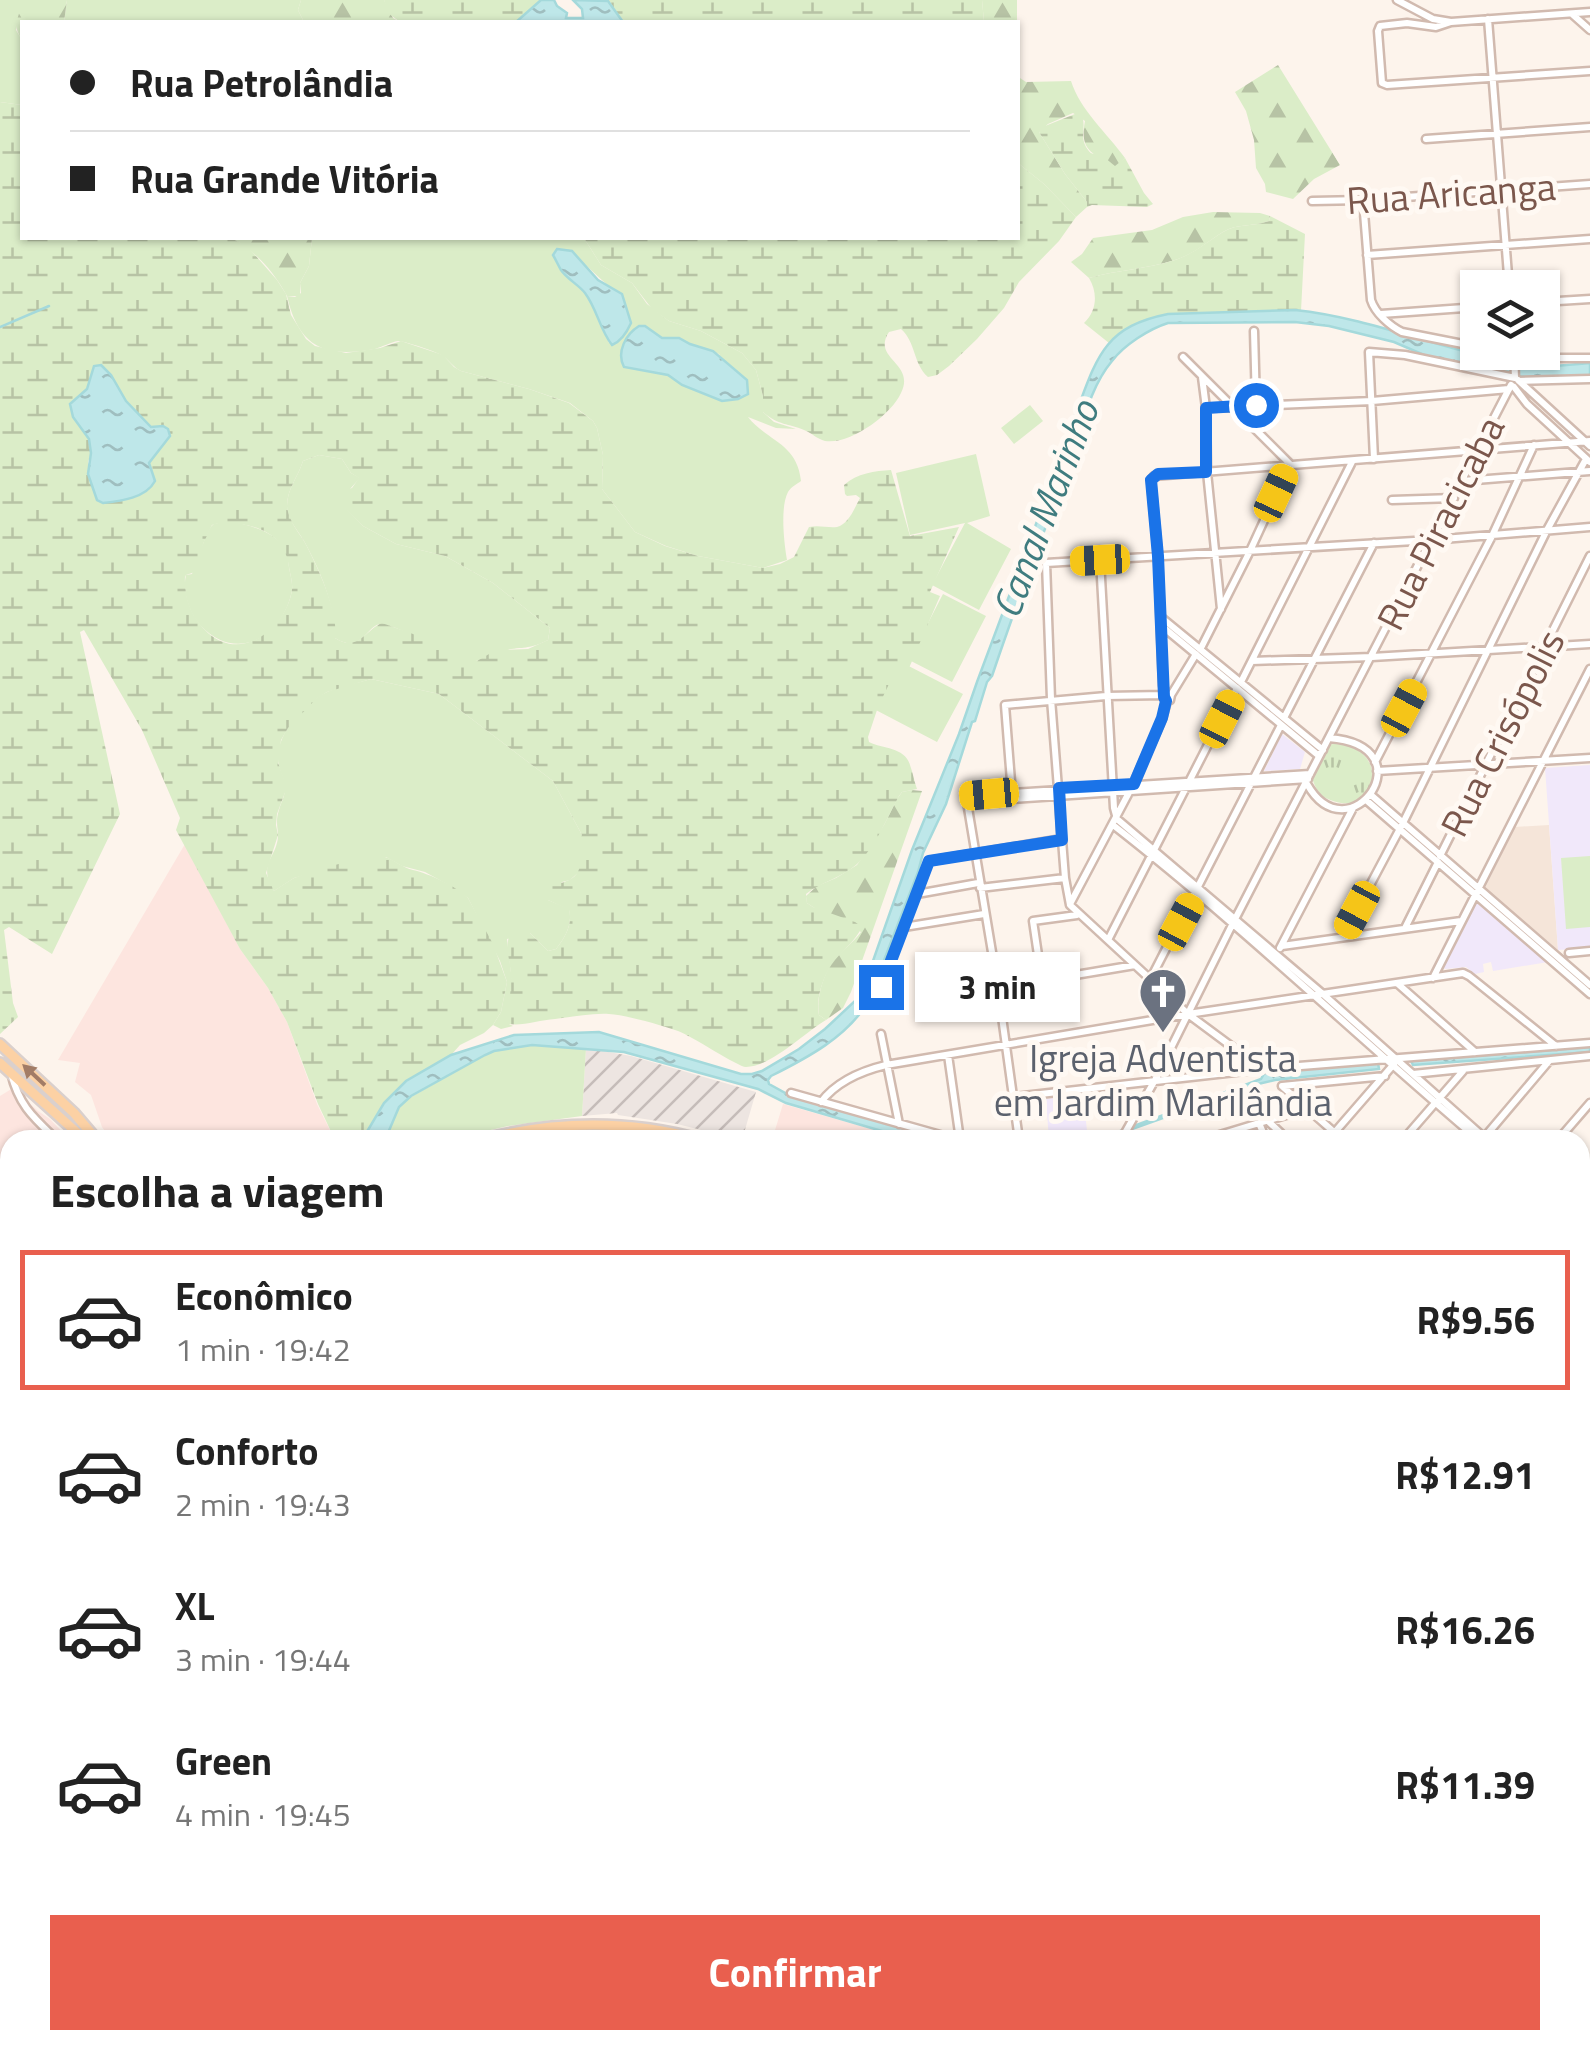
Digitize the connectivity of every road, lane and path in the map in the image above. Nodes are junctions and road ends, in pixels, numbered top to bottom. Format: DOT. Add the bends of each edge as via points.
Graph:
graph roads {
  1 [pos="1398,0"];
  2 [pos="1590,12"];
  3 [pos="1570,13"];
  4 [pos="1488,19"];
  5 [pos="1451,22"];
  6 [pos="1590,30"];
  7 [pos="1590,71"];
  8 [pos="1493,78"];
  9 [pos="1590,128"];
  10 [pos="1498,134"];
  11 [pos="1426,139"];
  12 [pos="1590,184"];
  13 [pos="1502,190"];
  14 [pos="1363,200"];
  15 [pos="1312,201"];
  16 [pos="1590,239"];
  17 [pos="1506,245"];
  18 [pos="1367,255"];
  19 [pos="1508,270"];
  20 [pos="1590,299"];
  21 [pos="1560,301"];
  22 [pos="1460,308"];
  23 [pos="1380,314"];
  24 [pos="1254,331"];
  25 [pos="1460,343"];
  26 [pos="1183,357"];
  27 [pos="1560,358"];
  28 [pos="1590,358"];
  29 [pos="1514,370"];
  30 [pos="1202,374"];
  31 [pos="1590,379"];
  32 [pos="1514,382"];
  33 [pos="1527,384"];
  34 [pos="1372,401"];
  35 [pos="1256,405"];
  36 [pos="1233,406"];
  37 [pos="1206,408"];
  38 [pos="1551,427"];
  39 [pos="1254,428"];
  40 [pos="1568,442"];
  41 [pos="1588,443"];
  42 [pos="1547,444"];
  43 [pos="1534,445"];
  44 [pos="1478,449"];
  45 [pos="1374,459"];
  46 [pos="1588,460"];
  47 [pos="1352,461"];
  48 [pos="1290,464"];
  49 [pos="1590,471"];
  50 [pos="1206,472"];
  51 [pos="1578,472"];
  52 [pos="1520,476"];
  53 [pos="1463,481"];
  54 [pos="1454,498"];
  55 [pos="1392,500"];
  56 [pos="1590,528"];
  57 [pos="1547,530"];
  58 [pos="1492,536"];
  59 [pos="1432,540"];
  60 [pos="1374,543"];
  61 [pos="1309,547"];
  62 [pos="1250,550"];
  63 [pos="1215,552"];
  64 [pos="1158,556"];
  65 [pos="1590,556"];
  66 [pos="1100,560"];
  67 [pos="1221,610"];
  68 [pos="1162,622"];
  69 [pos="1590,644"];
  70 [pos="1546,646"];
  71 [pos="1488,650"];
  72 [pos="1198,651"];
  73 [pos="1432,653"];
  74 [pos="1372,657"];
  75 [pos="1315,660"];
  76 [pos="1252,662"];
  77 [pos="1590,669"];
  78 [pos="1239,685"];
  79 [pos="1106,696"];
  80 [pos="1167,696"];
  81 [pos="1051,700"];
  82 [pos="1282,722"];
  83 [pos="1330,738"];
  84 [pos="1321,753"];
  85 [pos="1590,758"];
  86 [pos="1544,761"];
  87 [pos="1484,765"];
  88 [pos="1376,766"];
  89 [pos="1430,768"];
  90 [pos="1309,779"];
  91 [pos="1254,780"];
  92 [pos="1188,784"];
  93 [pos="1132,787"];
  94 [pos="1112,789"];
  95 [pos="1059,792"];
  96 [pos="1012,796"];
  97 [pos="1368,798"];
  98 [pos="1354,807"];
  99 [pos="1115,822"];
  100 [pos="1401,826"];
  101 [pos="1062,840"];
  102 [pos="974,852"];
  103 [pos="1153,852"];
  104 [pos="1439,859"];
  105 [pos="1065,878"];
  106 [pos="979,886"];
  107 [pos="1197,890"];
  108 [pos="1477,891"];
  109 [pos="916,894"];
  110 [pos="1070,905"];
  111 [pos="984,914"];
  112 [pos="1078,914"];
  113 [pos="1462,920"];
  114 [pos="1234,922"];
  115 [pos="904,927"];
  116 [pos="1404,928"];
  117 [pos="1343,936"];
  118 [pos="1108,940"];
  119 [pos="1282,946"];
  120 [pos="1590,951"];
  121 [pos="1276,954"];
  122 [pos="1565,961"];
  123 [pos="1137,965"];
  124 [pos="1151,978"];
  125 [pos="1433,978"];
  126 [pos="1042,982"];
  127 [pos="1398,984"];
  128 [pos="1590,985"];
  129 [pos="998,988"];
  130 [pos="1590,994"];
  131 [pos="1324,995"];
  132 [pos="1315,996"];
  133 [pos="872,1009"];
  134 [pos="1188,1014"];
  135 [pos="881,1034"];
  136 [pos="1590,1043"];
  137 [pos="0,1044"];
  138 [pos="1006,1046"];
  139 [pos="1556,1046"];
  140 [pos="1476,1052"];
  141 [pos="948,1055"];
  142 [pos="1590,1056"];
  143 [pos="1549,1060"];
  144 [pos="1393,1061"];
  145 [pos="0,1063"];
  146 [pos="886,1065"];
  147 [pos="1262,1070"];
  148 [pos="1463,1070"];
  149 [pos="10,1072"];
  150 [pos="1412,1074"];
  151 [pos="1384,1076"];
  152 [pos="1155,1080"];
  153 [pos="791,1094"];
  154 [pos="1013,1096"];
  155 [pos="37,1097"];
  156 [pos="1438,1100"];
  157 [pos="20,1101"];
  158 [pos="821,1102"];
  159 [pos="1589,1108"];
  160 [pos="1306,1109"];
  161 [pos="1263,1122"];
  162 [pos="898,1124"];
  163 [pos="48,1130"];
  164 [pos="71,1130"];
  165 [pos="90,1130"];
  166 [pos="537,1130"];
  167 [pos="655,1130"];
  168 [pos="921,1130"];
  169 [pos="958,1130"];
  170 [pos="1018,1130"];
  171 [pos="1126,1130"];
  172 [pos="1236,1130"];
  173 [pos="1264,1130"];
  174 [pos="1274,1130"];
  175 [pos="1332,1130"];
  176 [pos="1336,1130"];
  177 [pos="1412,1130"];
  178 [pos="1473,1130"];
  179 [pos="1491,1130"];
  180 [pos="1568,1130"];
  1 -- 5 [label="street"];
  2 -- 3 [label="street"];
  3 -- 4 [label="street"];
  3 -- 6 [label="street"];
  4 -- 5 [label="street"];
  4 -- 8 [label="street"];
  5 -- 8 [label="street" via="1380,26 1381,81"];
  7 -- 8 [label="street"];
  8 -- 10 [label="street"];
  9 -- 10 [label="street"];
  10 -- 11 [label="street"];
  10 -- 13 [label="street"];
  12 -- 13 [label="street, Rua Aricanga"];
  13 -- 14 [label="street, Rua Aricanga"];
  13 -- 17 [label="street"];
  14 -- 15 [label="street, Rua Aricanga"];
  14 -- 18 [label="street"];
  16 -- 17 [label="street"];
  17 -- 18 [label="street"];
  17 -- 19 [label="street"];
  18 -- 23 [label="street" via="1371,302"];
  20 -- 21 [label="street"];
  22 -- 23 [label="street"];
  23 -- 25 [label="street" via="1402,332"];
  24 -- 35 [label="street"];
  26 -- 30 [label="street"];
  27 -- 28 [label="street"];
  29 -- 32 [label="street"];
  30 -- 36 [label="street"];
  30 -- 37 [label="street"];
  31 -- 33 [label="street"];
  32 -- 33 [label="street"];
  32 -- 34 [label="street"];
  32 -- 34 [label="street" via="1369,352"];
  32 -- 38 [label="street"];
  32 -- 44 [label="street, Rua Piracicaba"];
  33 -- 41 [label="street"];
  34 -- 35 [label="street"];
  34 -- 45 [label="street"];
  35 -- 36 [label="street"];
  35 -- 39 [label="street"];
  36 -- 37 [label="street"];
  36 -- 39 [label="street"];
  37 -- 50 [label="street"];
  38 -- 40 [label="street"];
  38 -- 42 [label="street"];
  39 -- 48 [label="street"];
  40 -- 41 [label="street"];
  40 -- 42 [label="street"];
  40 -- 46 [label="street"];
  42 -- 43 [label="street"];
  43 -- 44 [label="street"];
  43 -- 52 [label="street"];
  44 -- 45 [label="street"];
  44 -- 53 [label="street, Rua Piracicaba"];
  45 -- 47 [label="street"];
  46 -- 51 [label="street"];
  47 -- 48 [label="street"];
  47 -- 61 [label="street"];
  48 -- 50 [label="street"];
  48 -- 62 [label="street"];
  49 -- 51 [label="street"];
  50 -- 63 [label="street"];
  50 -- 64 [label="street" via="1151,480"];
  51 -- 52 [label="street"];
  51 -- 57 [label="street"];
  52 -- 53 [label="street"];
  52 -- 58 [label="street"];
  53 -- 54 [label="street, Rua Piracicaba"];
  54 -- 55 [label="street"];
  54 -- 59 [label="street, Rua Piracicaba"];
  56 -- 57 [label="street"];
  57 -- 58 [label="street"];
  57 -- 71 [label="street"];
  58 -- 59 [label="street"];
  58 -- 73 [label="street"];
  59 -- 60 [label="street"];
  59 -- 74 [label="street, Rua Piracicaba"];
  60 -- 61 [label="street"];
  60 -- 75 [label="street"];
  61 -- 62 [label="street"];
  61 -- 76 [label="street"];
  62 -- 63 [label="street"];
  62 -- 67 [label="street"];
  63 -- 64 [label="street"];
  63 -- 67 [label="street"];
  64 -- 66 [label="street"];
  64 -- 68 [label="street"];
  65 -- 70 [label="street, Rua Crisópolis"];
  66 -- 79 [label="street"];
  66 -- 81 [label="street" via="1046,563"];
  67 -- 72 [label="street"];
  68 -- 72 [label="street"];
  68 -- 80 [label="street"];
  69 -- 70 [label="street"];
  70 -- 71 [label="street"];
  70 -- 87 [label="street, Rua Crisópolis"];
  71 -- 73 [label="street"];
  71 -- 89 [label="street"];
  72 -- 78 [label="street"];
  72 -- 80 [label="street"];
  73 -- 74 [label="street"];
  73 -- 88 [label="street"];
  74 -- 75 [label="street"];
  74 -- 83 [label="street, Rua Piracicaba"];
  75 -- 76 [label="street"];
  75 -- 82 [label="street"];
  76 -- 78 [label="street"];
  77 -- 86 [label="street"];
  78 -- 82 [label="street"];
  78 -- 92 [label="street"];
  79 -- 80 [label="street"];
  79 -- 81 [label="street"];
  79 -- 94 [label="street"];
  80 -- 93 [label="street"];
  81 -- 95 [label="street"];
  81 -- 96 [label="street" via="1005,705"];
  82 -- 84 [label="street"];
  82 -- 91 [label="street"];
  83 -- 84 [label="street, Rua Piracicaba"];
  83 -- 88 [label="street" via="1359,745"];
  84 -- 90 [label="street, Rua Piracicaba"];
  85 -- 86 [label="street"];
  86 -- 87 [label="street"];
  86 -- 108 [label="street"];
  87 -- 89 [label="street"];
  87 -- 104 [label="street, Rua Crisópolis"];
  88 -- 89 [label="street"];
  88 -- 97 [label="street"];
  89 -- 100 [label="street"];
  90 -- 91 [label="street"];
  90 -- 98 [label="street" via="1314,795 1327,804"];
  90 -- 114 [label="street, Rua Piracicaba"];
  91 -- 92 [label="street"];
  91 -- 107 [label="street"];
  92 -- 93 [label="street"];
  92 -- 103 [label="street"];
  93 -- 94 [label="street"];
  93 -- 99 [label="street"];
  94 -- 95 [label="street"];
  94 -- 99 [label="street"];
  95 -- 96 [label="street"];
  95 -- 101 [label="street"];
  96 -- 102 [label="street" via="966,799"];
  97 -- 98 [label="street"];
  97 -- 100 [label="street"];
  98 -- 119 [label="street"];
  99 -- 103 [label="street"];
  99 -- 110 [label="street"];
  100 -- 104 [label="street"];
  100 -- 117 [label="street"];
  101 -- 102 [label="street"];
  101 -- 105 [label="street"];
  102 -- 106 [label="street"];
  102 -- 109 [label="street" via="929,861"];
  103 -- 107 [label="street"];
  103 -- 118 [label="street"];
  104 -- 108 [label="street"];
  104 -- 116 [label="street, Rua Crisópolis"];
  105 -- 106 [label="street"];
  105 -- 110 [label="street"];
  106 -- 109 [label="street"];
  106 -- 111 [label="street"];
  107 -- 114 [label="street"];
  107 -- 124 [label="street"];
  108 -- 113 [label="street"];
  108 -- 122 [label="street"];
  109 -- 115 [label="street"];
  110 -- 112 [label="street"];
  111 -- 115 [label="street"];
  111 -- 129 [label="street"];
  112 -- 118 [label="street"];
  112 -- 126 [label="street" via="1033,921"];
  113 -- 116 [label="street"];
  113 -- 125 [label="street"];
  114 -- 121 [label="street"];
  114 -- 132 [label="street"];
  114 -- 134 [label="street, Rua Piracicaba"];
  115 -- 133 [label="street"];
  116 -- 117 [label="street"];
  117 -- 119 [label="street"];
  118 -- 123 [label="street"];
  119 -- 121 [label="street"];
  120 -- 122 [label="street"];
  121 -- 131 [label="street"];
  122 -- 128 [label="street"];
  122 -- 130 [label="street"];
  123 -- 124 [label="street"];
  123 -- 126 [label="street"];
  124 -- 134 [label="street"];
  125 -- 127 [label="street"];
  125 -- 139 [label="street" via="1469,976"];
  126 -- 129 [label="street"];
  127 -- 131 [label="street"];
  127 -- 140 [label="street"];
  129 -- 138 [label="street"];
  131 -- 132 [label="street"];
  131 -- 144 [label="street"];
  132 -- 134 [label="street"];
  132 -- 144 [label="street"];
  134 -- 138 [label="street"];
  134 -- 147 [label="street"];
  134 -- 152 [label="street, Rua Piracicaba"];
  135 -- 146 [label="street"];
  136 -- 139 [label="street"];
  165 -- 137 [label="main road, one-way"];
  138 -- 141 [label="street"];
  138 -- 154 [label="street"];
  139 -- 140 [label="street"];
  140 -- 144 [label="street"];
  141 -- 146 [label="street"];
  141 -- 169 [label="street"];
  142 -- 143 [label="street"];
  143 -- 148 [label="street"];
  143 -- 179 [label="street"];
  144 -- 147 [label="street"];
  144 -- 150 [label="street"];
  144 -- 151 [label="street"];
  144 -- 156 [label="street"];
  145 -- 149 [label="main road"];
  146 -- 158 [label="street" via="846,1080"];
  146 -- 162 [label="street"];
  147 -- 152 [label="street"];
  148 -- 150 [label="street"];
  148 -- 156 [label="street"];
  149 -- 155 [label="main road"];
  149 -- 157 [label="street"];
  150 -- 156 [label="street"];
  151 -- 160 [label="street" via="1282,1086"];
  151 -- 176 [label="street"];
  152 -- 154 [label="street"];
  152 -- 171 [label="street, Rua Piracicaba"];
  153 -- 158 [label="street"];
  154 -- 170 [label="street"];
  155 -- 157 [label="street"];
  155 -- 164 [label="main road"];
  156 -- 177 [label="street"];
  156 -- 178 [label="street"];
  157 -- 163 [label="street"];
  158 -- 162 [label="street"];
  159 -- 180 [label="street"];
  160 -- 161 [label="street"];
  160 -- 175 [label="street"];
  161 -- 172 [label="street"];
  161 -- 173 [label="street"];
  161 -- 174 [label="street"];
  162 -- 168 [label="street"];
  166 -- 167 [label="main road"];
}
